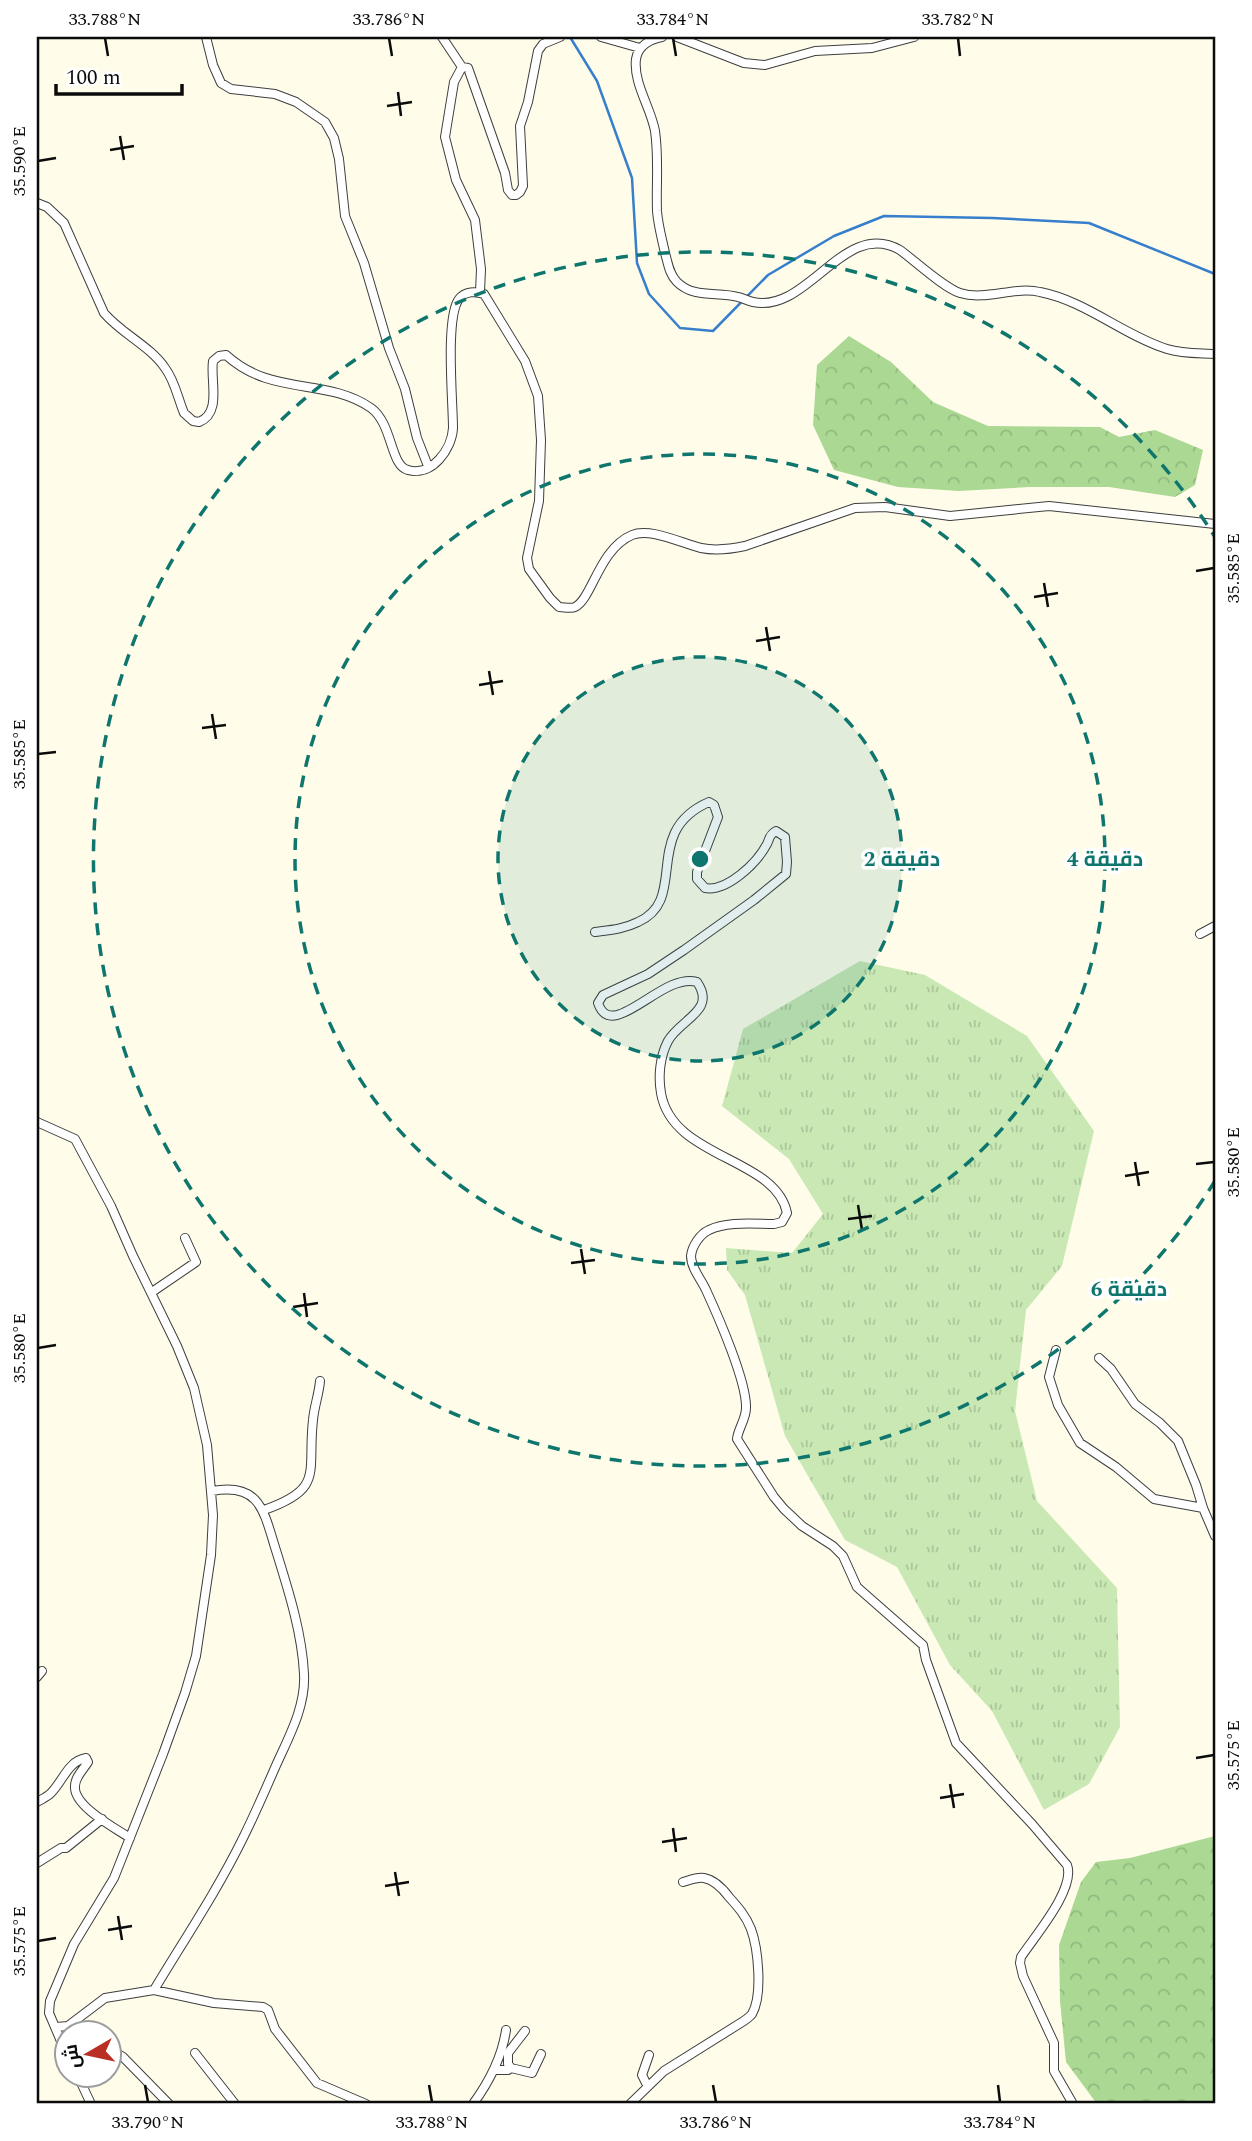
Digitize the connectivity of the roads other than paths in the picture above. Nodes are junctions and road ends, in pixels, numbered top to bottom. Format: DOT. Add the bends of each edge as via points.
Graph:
graph roads {
  1 [pos="206,37"];
  2 [pos="442,37"];
  3 [pos="560,37"];
  4 [pos="601,37"];
  5 [pos="662,37"];
  6 [pos="677,37"];
  7 [pos="914,37"];
  8 [pos="695,40"];
  9 [pos="640,48"];
  10 [pos="462,67"];
  11 [pos="37,203"];
  12 [pos="480,292"];
  13 [pos="1215,354"];
  14 [pos="428,466"];
  15 [pos="1215,524"];
  16 [pos="1215,926"];
  17 [pos="595,932"];
  18 [pos="1200,934"];
  19 [pos="37,1122"];
  20 [pos="185,1238"];
  21 [pos="152,1292"];
  22 [pos="1056,1350"];
  23 [pos="1099,1358"];
  24 [pos="320,1381"];
  25 [pos="212,1491"];
  26 [pos="1203,1508"];
  27 [pos="264,1510"];
  28 [pos="1215,1536"];
  29 [pos="37,1802"];
  30 [pos="102,1819"];
  31 [pos="130,1838"];
  32 [pos="37,1863"];
  33 [pos="683,1882"];
  34 [pos="153,1990"];
  35 [pos="79,2018"];
  36 [pos="52,2019"];
  37 [pos="506,2030"];
  38 [pos="525,2031"];
  39 [pos="195,2053"];
  40 [pos="541,2054"];
  41 [pos="649,2055"];
  42 [pos="122,2057"];
  43 [pos="512,2068"];
  44 [pos="494,2070"];
  45 [pos="646,2083"];
  46 [pos="84,2088"];
  47 [pos="91,2104"];
  48 [pos="169,2104"];
  49 [pos="235,2104"];
  50 [pos="366,2104"];
  51 [pos="473,2104"];
  52 [pos="630,2104"];
  53 [pos="1073,2104"];
  1 -- 14 [label="street" via="221,83 296,102 325,122 334,138 345,216"];
  2 -- 10 [label="street"];
  3 -- 10 [label="street" via="538,51 520,122 523,186 516,195 508,190 469,71"];
  4 -- 9 [label="street"];
  5 -- 9 [label="street"];
  6 -- 8 [label="street"];
  7 -- 8 [label="street" via="872,48 815,51 765,65 744,63"];
  9 -- 13 [label="street" via="636,70 655,133 659,230 670,270 680,285 693,292 755,303 781,299 850,251 862,245 890,244 957,292 1040,291 1084,307 1159,346"];
  10 -- 12 [label="street" via="452,93 446,144 475,220"];
  11 -- 14 [label="street" via="64,223 104,313 163,365 184,413 193,421 204,420 212,411 213,361 226,355 262,378 355,399 384,422 401,467 415,471"];
  12 -- 14 [label="street" via="460,297 455,309 453,436 442,457"];
  12 -- 15 [label="street" via="525,361 538,396 539,501 527,558 529,569 559,607 575,607 582,601 612,550 640,533 700,548 731,549 855,508 885,507 950,516 1049,506"];
  16 -- 18 [label="street"];
  17 -- 53 [label="street" via="640,922 653,912 663,892 673,834 683,818 702,805 714,805 718,817 697,872 705,888 719,888 747,870 771,833 785,837 786,874 684,950 603,995 598,1003 600,1011 617,1017 684,979 697,982 703,992 700,1008 667,1042 660,1072 662,1100 681,1131 770,1185 785,1202 787,1213 782,1222 774,1224 720,1226 707,1231 698,1238 691,1255 742,1383 746,1410 737,1440 784,1509 843,1556 857,1587 923,1645 956,1744 1067,1865 1063,1892 1020,1963 1054,2043 1054,2071"];
  19 -- 21 [label="street" via="75,1139"];
  20 -- 21 [label="street" via="196,1262"];
  21 -- 25 [label="street" via="194,1388"];
  22 -- 26 [label="street" via="1049,1377 1058,1405 1080,1443 1154,1499"];
  23 -- 26 [label="street" via="1135,1404 1178,1441"];
  24 -- 27 [label="street" via="307,1482 296,1496"];
  25 -- 27 [label="street" via="231,1488 245,1492"];
  25 -- 31 [label="street" via="213,1536 196,1656"];
  26 -- 28 [label="street"];
  27 -- 34 [label="street" via="300,1641 302,1702 243,1839"];
  29 -- 30 [label="street" via="51,1793 64,1773 86,1758 75,1784 76,1794"];
  30 -- 31 [label="street"];
  30 -- 32 [label="street" via="66,1848"];
  31 -- 36 [label="street" via="50,2001"];
  33 -- 52 [label="street" via="706,1878 715,1882 746,1919 756,1951 753,2011 664,2071"];
  34 -- 35 [label="street" via="105,1998"];
  34 -- 50 [label="street" via="214,2003 263,2007 317,2083"];
  37 -- 44 [label="street"];
  38 -- 43 [label="street" via="508,2053"];
  39 -- 49 [label="street"];
  40 -- 43 [label="street" via="532,2073"];
  41 -- 45 [label="street" via="642,2075"];
  42 -- 48 [label="street"];
  43 -- 44 [label="street"];
  44 -- 51 [label="street"];
  46 -- 47 [label="street"];
}
